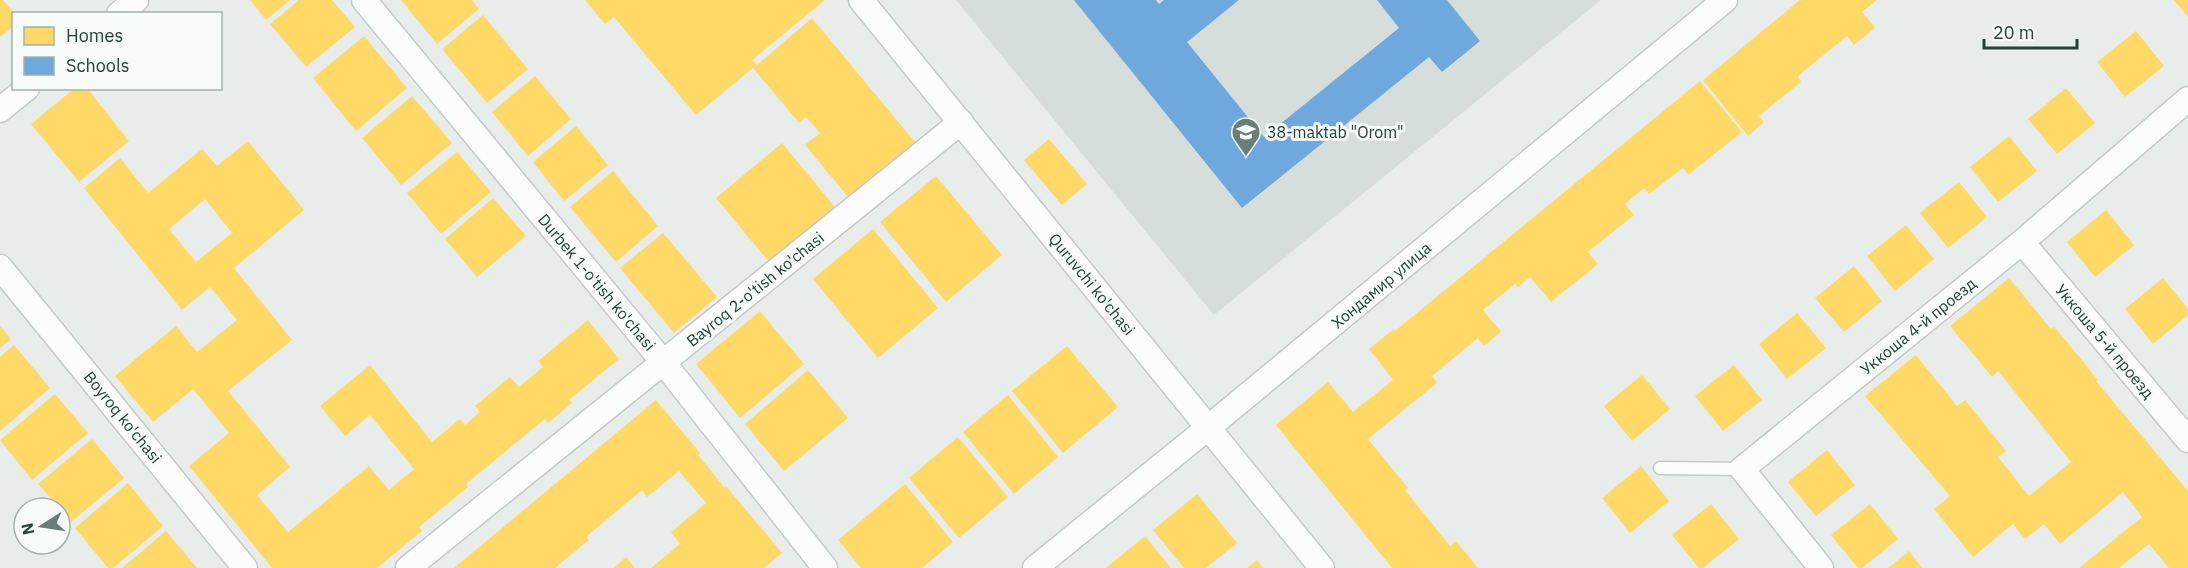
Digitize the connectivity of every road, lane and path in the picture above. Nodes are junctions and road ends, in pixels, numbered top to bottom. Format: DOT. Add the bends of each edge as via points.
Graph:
graph roads {
  1 [pos="136,0"];
  2 [pos="364,0"];
  3 [pos="861,0"];
  4 [pos="1725,0"];
  5 [pos="121,12"];
  6 [pos="25,90"];
  7 [pos="2188,99"];
  8 [pos="0,110"];
  9 [pos="961,122"];
  10 [pos="2022,242"];
  11 [pos="0,267"];
  12 [pos="663,362"];
  13 [pos="1209,428"];
  14 [pos="2188,440"];
  15 [pos="1660,468"];
  16 [pos="1742,469"];
  17 [pos="245,568"];
  18 [pos="408,568"];
  19 [pos="825,568"];
  20 [pos="1035,568"];
  21 [pos="1322,568"];
  22 [pos="1821,568"];
  1 -- 5 [label="street"];
  2 -- 12 [label="street, Durbek 1-o'tish ko'chasi"];
  3 -- 9 [label="street, Quruvchi ko'chasi"];
  4 -- 13 [label="street, Хондамир улица"];
  6 -- 8 [label="street"];
  7 -- 10 [label="street, Уккоша 4-й проезд"];
  9 -- 12 [label="street, Bayroq 2-o'tish ko'chasi"];
  9 -- 13 [label="street, Quruvchi ko'chasi"];
  10 -- 14 [label="street, Уккоша 5-й проезд"];
  10 -- 16 [label="street, Уккоша 4-й проезд"];
  11 -- 17 [label="street, Boyroq ko'chasi"];
  12 -- 18 [label="street, Bayroq 2-o'tish ko'chasi"];
  12 -- 19 [label="street, Durbek 1-o'tish ko'chasi"];
  13 -- 20 [label="street, Хондамир улица"];
  13 -- 21 [label="street, Quruvchi ko'chasi"];
  15 -- 16 [label="lane"];
  16 -- 22 [label="street"];
}
